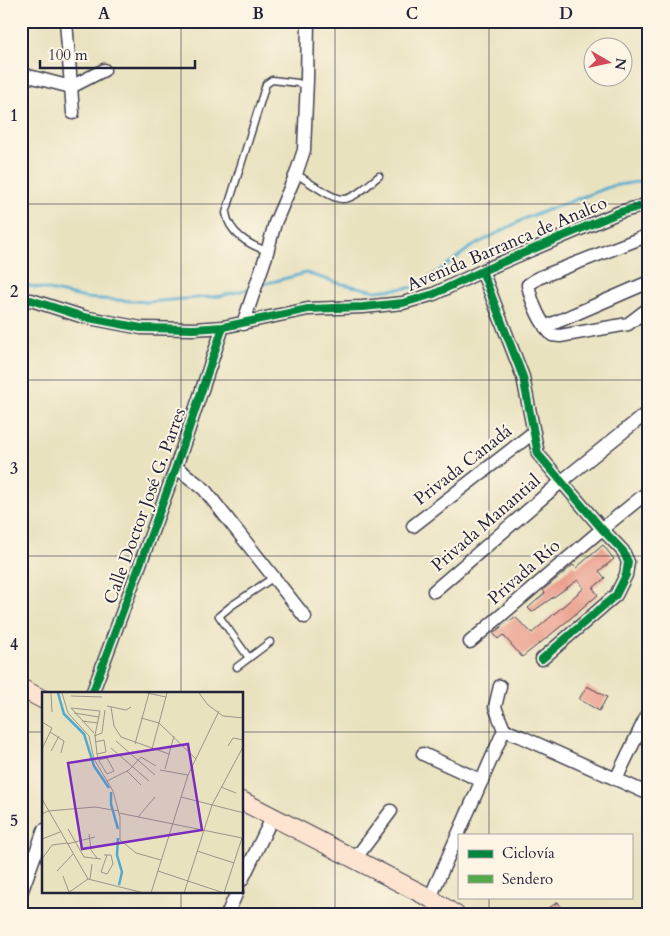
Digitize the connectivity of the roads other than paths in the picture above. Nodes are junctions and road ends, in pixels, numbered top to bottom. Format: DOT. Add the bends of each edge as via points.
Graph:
graph roads {
  1 [pos="66,21"];
  2 [pos="308,21"];
  3 [pos="104,70"];
  4 [pos="21,74"];
  5 [pos="307,83"];
  6 [pos="71,87"];
  7 [pos="73,113"];
  8 [pos="296,174"];
  9 [pos="379,176"];
  10 [pos="649,204"];
  11 [pos="649,235"];
  12 [pos="266,253"];
  13 [pos="482,270"];
  14 [pos="649,282"];
  15 [pos="21,300"];
  16 [pos="649,308"];
  17 [pos="245,318"];
  18 [pos="223,327"];
  19 [pos="545,327"];
  20 [pos="649,411"];
  21 [pos="534,432"];
  22 [pos="176,467"];
  23 [pos="562,481"];
  24 [pos="649,491"];
  25 [pos="413,526"];
  26 [pos="602,529"];
  27 [pos="274,577"];
  28 [pos="434,591"];
  29 [pos="305,617"];
  30 [pos="270,642"];
  31 [pos="470,642"];
  32 [pos="249,658"];
  33 [pos="542,659"];
  34 [pos="237,667"];
  35 [pos="500,686"];
  36 [pos="21,688"];
  37 [pos="93,692"];
  38 [pos="42,699"];
  39 [pos="649,711"];
  40 [pos="504,730"];
  41 [pos="423,754"];
  42 [pos="616,780"];
  43 [pos="482,781"];
  44 [pos="649,794"];
  45 [pos="244,802"];
  46 [pos="391,811"];
  47 [pos="273,816"];
  48 [pos="458,834"];
  49 [pos="42,835"];
  50 [pos="458,835"];
  51 [pos="355,859"];
  52 [pos="244,873"];
  53 [pos="21,893"];
  54 [pos="236,894"];
  55 [pos="430,898"];
  56 [pos="649,912"];
  57 [pos="227,915"];
  58 [pos="456,915"];
  59 [pos="645,915"];
  1 -- 6 [label="street"];
  2 -- 5 [label="street"];
  3 -- 6 [label="street"];
  4 -- 6 [label="street"];
  5 -- 8 [label="street" via="304,150"];
  5 -- 12 [label="lane" via="272,80 266,84 226,213 236,232"];
  6 -- 7 [label="street"];
  8 -- 9 [label="lane" via="334,198 344,200"];
  8 -- 12 [label="street"];
  10 -- 13 [label="street, Avenida Barranca de Analco" via="620,212"];
  11 -- 19 [label="street" via="538,278 528,286"];
  12 -- 17 [label="street"];
  13 -- 17 [label="street, Avenida Barranca de Analco" via="434,294 403,303 308,309"];
  13 -- 21 [label="street" via="523,377"];
  14 -- 19 [label="street"];
  15 -- 18 [label="street, Avenida Barranca de Analco" via="141,328"];
  16 -- 19 [label="street" via="628,324 560,336 552,335"];
  17 -- 18 [label="street, Avenida Barranca de Analco"];
  18 -- 22 [label="street, Calle Doctor José G. Parres"];
  20 -- 23 [label="street, Privada Manantial"];
  21 -- 23 [label="street" via="538,454"];
  21 -- 25 [label="street, Privada Canadá"];
  22 -- 27 [label="street" via="204,489"];
  22 -- 37 [label="street, Calle Doctor José G. Parres"];
  23 -- 26 [label="street"];
  23 -- 28 [label="street, Privada Manantial"];
  24 -- 26 [label="street, Privada Río"];
  26 -- 31 [label="street, Privada Río"];
  26 -- 33 [label="street" via="624,551 628,562 626,575 616,595"];
  27 -- 29 [label="street"];
  27 -- 32 [label="lane" via="219,616"];
  30 -- 32 [label="lane"];
  32 -- 34 [label="lane"];
  35 -- 40 [label="street" via="495,707"];
  36 -- 38 [label="main road"];
  39 -- 42 [label="street"];
  40 -- 42 [label="street"];
  40 -- 43 [label="street"];
  41 -- 43 [label="street"];
  42 -- 44 [label="street"];
  43 -- 48 [label="street"];
  45 -- 47 [label="main road"];
  46 -- 51 [label="street"];
  47 -- 51 [label="main road"];
  47 -- 52 [label="street"];
  49 -- 53 [label="street"];
  50 -- 55 [label="street"];
  51 -- 55 [label="main road"];
  54 -- 57 [label="street"];
  55 -- 58 [label="main road"];
  56 -- 59 [label="street"];
}
